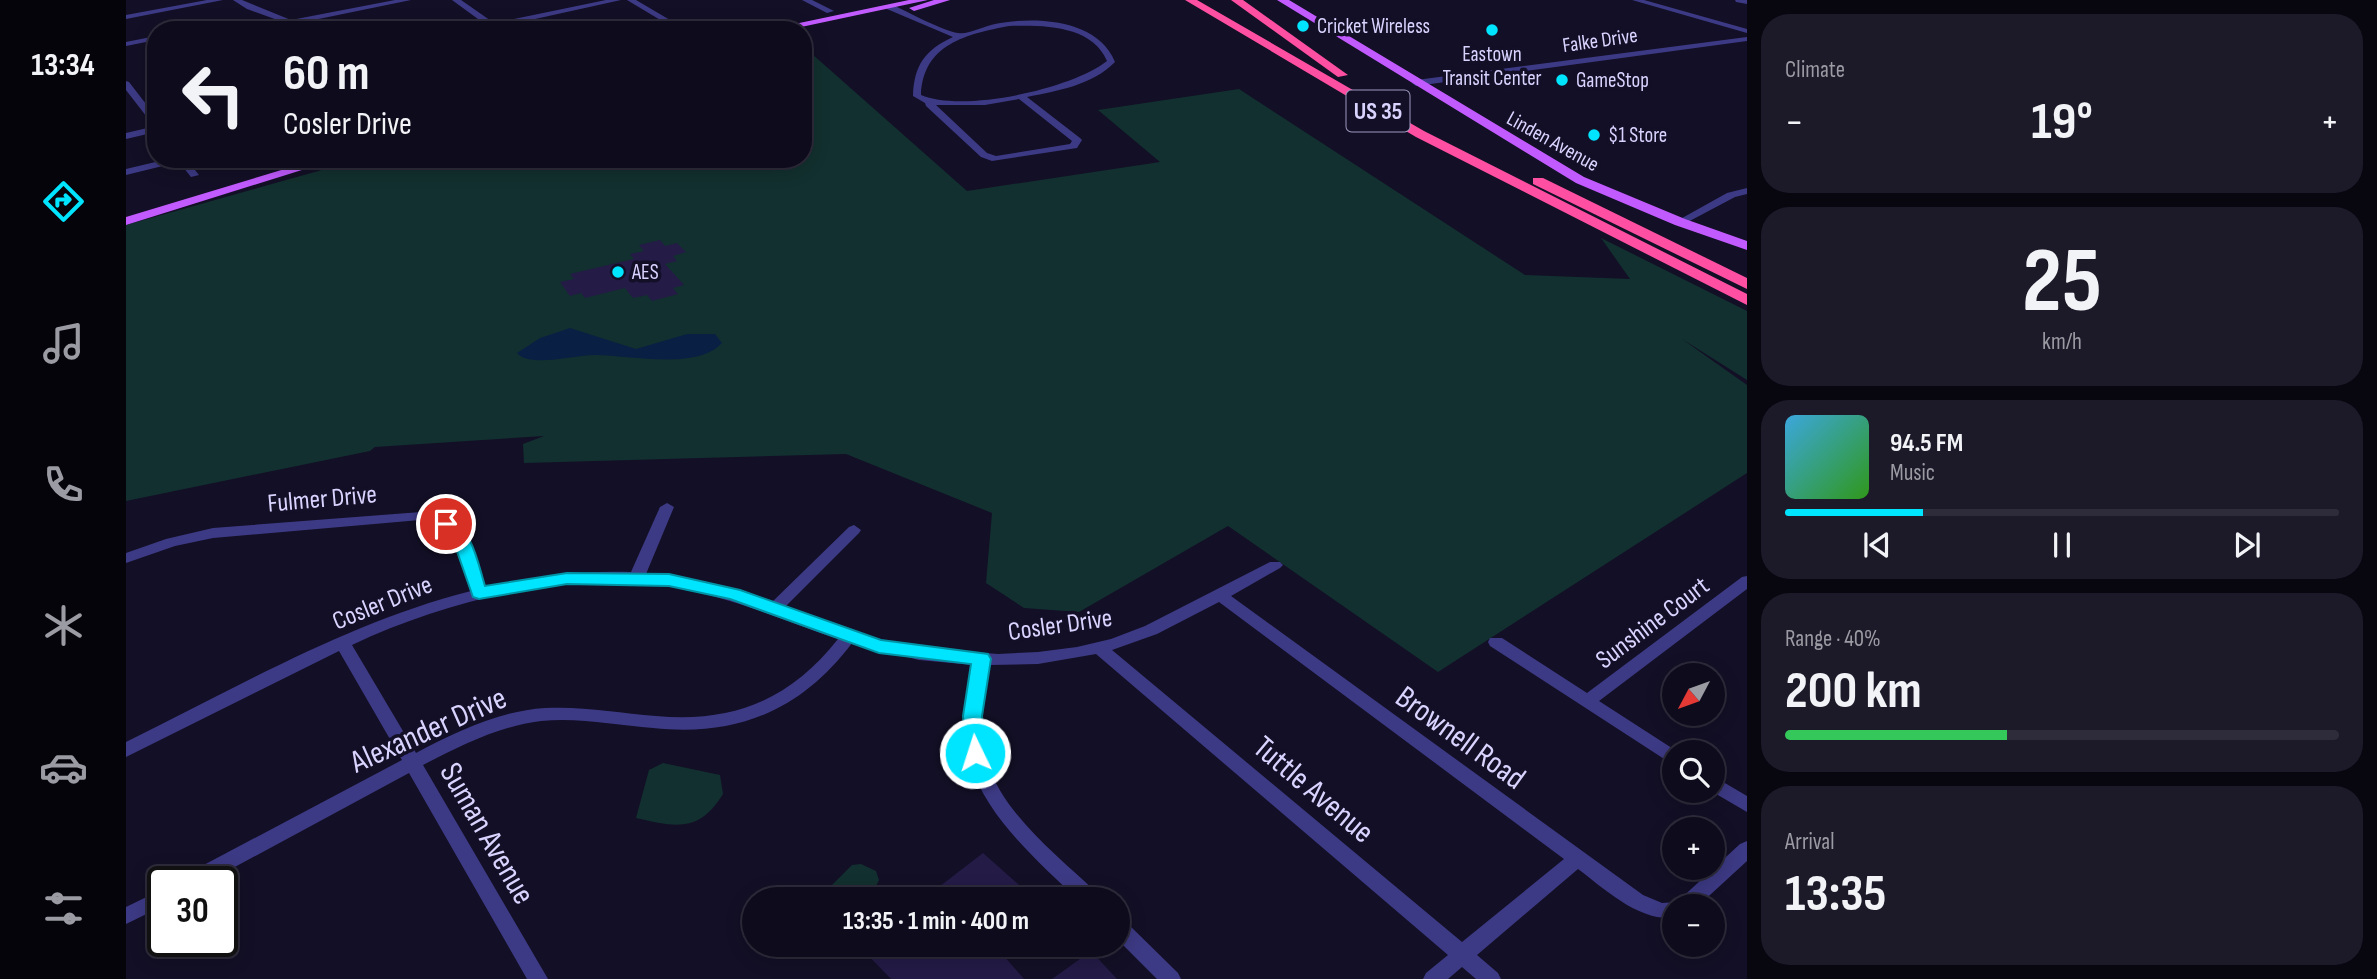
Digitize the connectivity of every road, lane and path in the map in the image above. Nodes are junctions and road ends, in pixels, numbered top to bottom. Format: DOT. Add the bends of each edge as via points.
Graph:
graph roads {
  1 [pos="219,0"];
  2 [pos="237,0"];
  3 [pos="407,0"];
  4 [pos="456,0"];
  5 [pos="617,0"];
  6 [pos="631,0"];
  7 [pos="809,0"];
  8 [pos="923,0"];
  9 [pos="945,0"];
  10 [pos="1175,0"];
  11 [pos="1189,0"];
  12 [pos="1213,0"];
  13 [pos="1236,0"];
  14 [pos="1282,0"];
  15 [pos="1636,0"];
  16 [pos="1739,0"];
  17 [pos="1747,2"];
  18 [pos="895,10"];
  19 [pos="830,11"];
  20 [pos="126,17"];
  21 [pos="287,21"];
  22 [pos="300,21"];
  23 [pos="486,21"];
  24 [pos="526,21"];
  25 [pos="667,21"];
  26 [pos="812,23"];
  27 [pos="812,27"];
  28 [pos="1747,31"];
  29 [pos="954,37"];
  30 [pos="1747,39"];
  31 [pos="147,40"];
  32 [pos="126,44"];
  33 [pos="1342,75"];
  34 [pos="1416,83"];
  35 [pos="126,84"];
  36 [pos="1021,97"];
  37 [pos="138,99"];
  38 [pos="126,102"];
  39 [pos="1364,103"];
  40 [pos="929,104"];
  41 [pos="147,111"];
  42 [pos="147,131"];
  43 [pos="126,136"];
  44 [pos="147,167"];
  45 [pos="188,168"];
  46 [pos="277,168"];
  47 [pos="301,168"];
  48 [pos="126,172"];
  49 [pos="194,175"];
  50 [pos="1747,191"];
  51 [pos="1572,206"];
  52 [pos="126,214"];
  53 [pos="126,221"];
  54 [pos="1680,222"];
  55 [pos="1747,246"];
  56 [pos="1675,257"];
  57 [pos="1747,284"];
  58 [pos="1747,300"];
  59 [pos="667,507"];
  60 [pos="854,530"];
  61 [pos="126,558"];
  62 [pos="1275,565"];
  63 [pos="637,577"];
  64 [pos="1747,581"];
  65 [pos="479,593"];
  66 [pos="1218,594"];
  67 [pos="774,609"];
  68 [pos="848,637"];
  69 [pos="1496,642"];
  70 [pos="342,644"];
  71 [pos="1098,648"];
  72 [pos="982,659"];
  73 [pos="1587,702"];
  74 [pos="126,750"];
  75 [pos="1662,751"];
  76 [pos="413,763"];
  77 [pos="1725,791"];
  78 [pos="1747,805"];
  79 [pos="1747,849"];
  80 [pos="1577,859"];
  81 [pos="220,866"];
  82 [pos="1078,887"];
  83 [pos="1698,894"];
  84 [pos="147,905"];
  85 [pos="1662,911"];
  86 [pos="126,916"];
  87 [pos="1130,938"];
  88 [pos="1462,956"];
  89 [pos="538,979"];
  90 [pos="1171,979"];
  91 [pos="1433,979"];
  92 [pos="1491,979"];
  1 -- 20 [label="street"];
  2 -- 21 [label="street" via="249,9"];
  3 -- 22 [label="street"];
  4 -- 23 [label="street"];
  5 -- 24 [label="street"];
  6 -- 25 [label="street"];
  7 -- 19 [label="street"];
  8 -- 18 [label="main road"];
  9 -- 18 [label="main road"];
  10 -- 39 [label="highway"];
  11 -- 39 [label="highway, US 35"];
  12 -- 33 [label="highway, US 35"];
  13 -- 33 [label="highway"];
  14 -- 34 [label="main road, Linden Avenue"];
  15 -- 28 [label="street"];
  16 -- 17 [label="street"];
  18 -- 26 [label="main road"];
  18 -- 27 [label="main road"];
  18 -- 29 [label="street"];
  29 -- 36 [label="street" via="1009,24 1050,24 1082,33 1109,53 1110,64 1099,73"];
  29 -- 40 [label="street" via="931,57 917,81 917,96"];
  30 -- 34 [label="street, Falke Drive"];
  31 -- 32 [label="street"];
  33 -- 51 [label="highway, US 35"];
  34 -- 54 [label="main road, Linden Avenue" via="1580,180"];
  35 -- 37 [label="street"];
  36 -- 40 [label="street" via="956,106"];
  36 -- 40 [label="street" via="1077,140 1074,146 995,159 984,155"];
  37 -- 38 [label="street"];
  37 -- 41 [label="street"];
  39 -- 51 [label="highway, US 35"];
  42 -- 43 [label="street"];
  44 -- 48 [label="street"];
  45 -- 49 [label="street"];
  46 -- 52 [label="main road"];
  47 -- 53 [label="main road"];
  50 -- 54 [label="street"];
  51 -- 56 [label="highway, US 35"];
  54 -- 55 [label="main road, Linden Avenue"];
  56 -- 57 [label="highway, US 35"];
  56 -- 58 [label="highway, US 35"];
  59 -- 63 [label="street"];
  60 -- 67 [label="street"];
  61 -- 65 [label="street, Fulmer Drive" via="213,533 421,516 446,524 461,538"];
  62 -- 66 [label="street, Cosler Drive"];
  63 -- 65 [label="street, Cosler Drive" via="567,578"];
  63 -- 67 [label="street, Cosler Drive" via="721,590"];
  64 -- 73 [label="street, Sunshine Court"];
  65 -- 70 [label="street, Cosler Drive"];
  66 -- 71 [label="street, Cosler Drive" via="1150,631"];
  66 -- 80 [label="street, Brownell Road"];
  67 -- 68 [label="street, Cosler Drive"];
  68 -- 72 [label="street, Cosler Drive" via="908,652"];
  68 -- 76 [label="street, Alexander Drive" via="831,662 803,687 748,715 678,724 585,712 542,713 497,724"];
  69 -- 73 [label="street"];
  70 -- 74 [label="street, Cosler Drive"];
  70 -- 76 [label="street, Suman Avenue"];
  71 -- 72 [label="street, Cosler Drive"];
  71 -- 88 [label="street, Tuttle Avenue"];
  72 -- 82 [label="street" via="972,716 980,768 1005,812"];
  73 -- 75 [label="street"];
  76 -- 81 [label="street, Alexander Drive"];
  76 -- 89 [label="street, Suman Avenue"];
  77 -- 78 [label="street"];
  79 -- 83 [label="street"];
  80 -- 85 [label="street, Brownell Road" via="1636,901"];
  80 -- 88 [label="street"];
  84 -- 86 [label="street"];
  87 -- 90 [label="street"];
  88 -- 91 [label="street"];
  88 -- 92 [label="street, Tuttle Avenue"];
}
